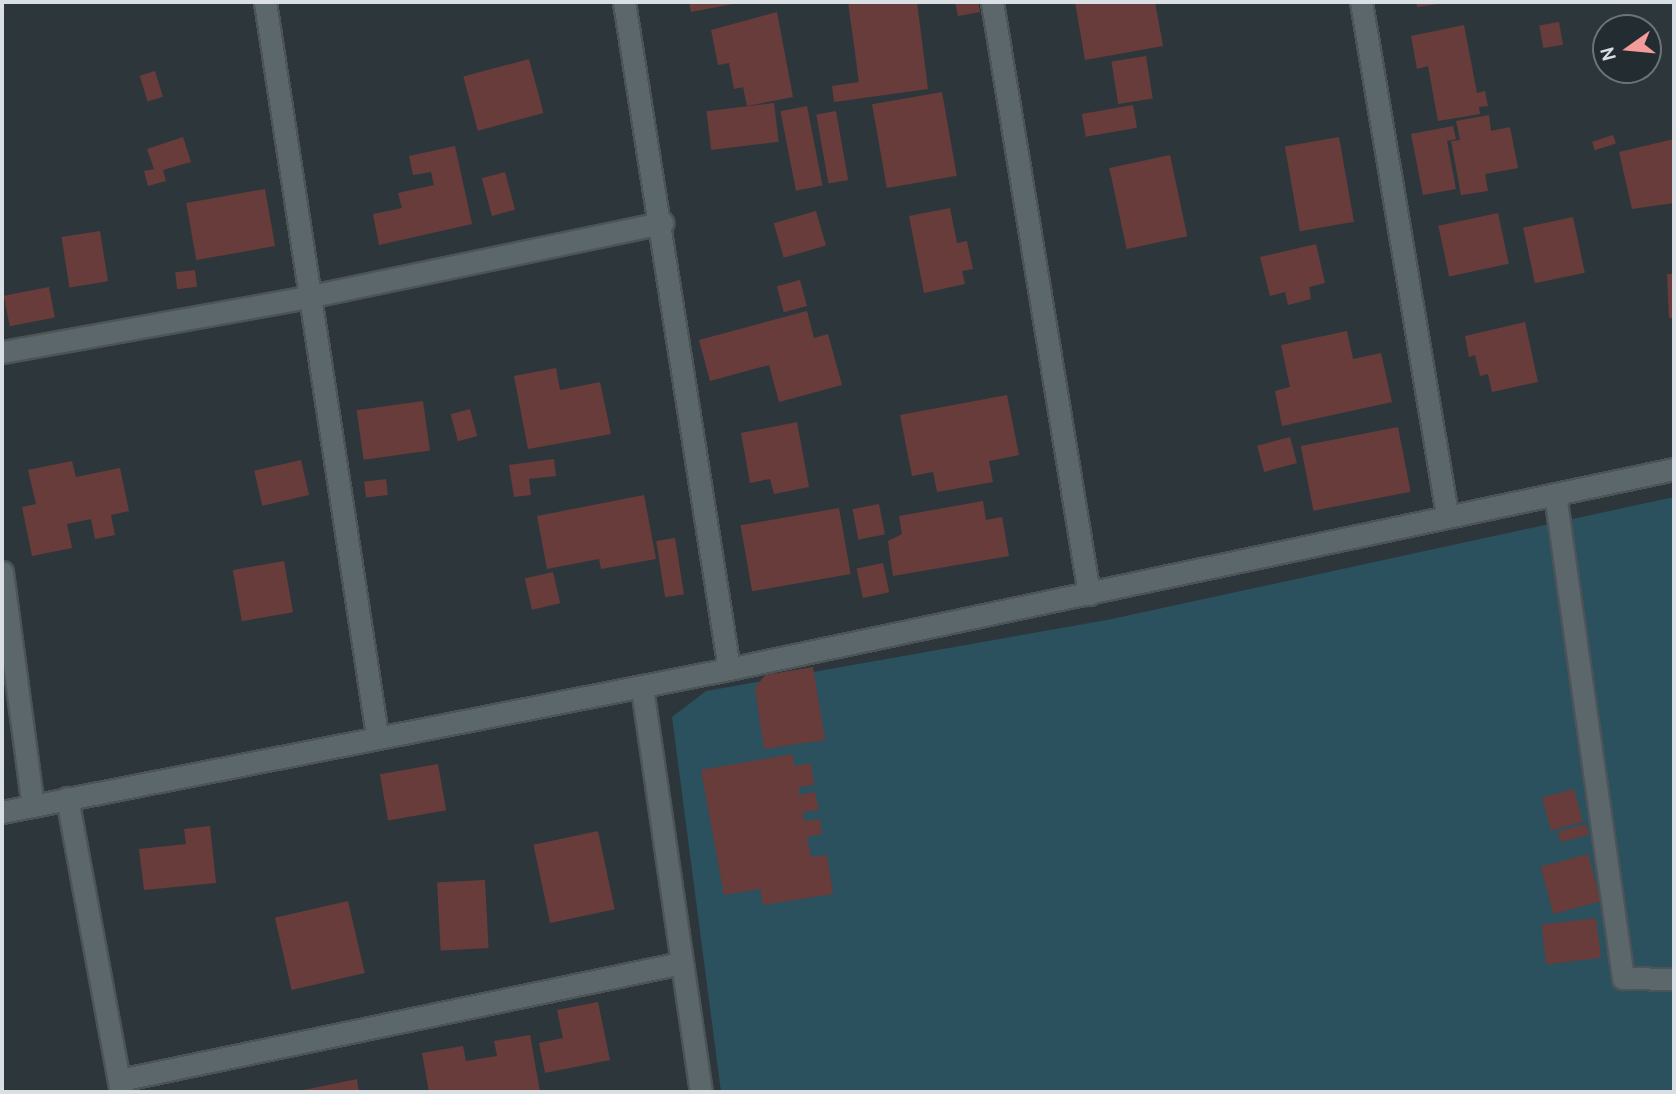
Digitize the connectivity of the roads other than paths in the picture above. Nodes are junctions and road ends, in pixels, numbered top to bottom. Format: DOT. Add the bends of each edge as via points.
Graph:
graph roads {
  1 [pos="265,2"];
  2 [pos="624,2"];
  3 [pos="992,2"];
  4 [pos="1361,2"];
  5 [pos="662,223"];
  6 [pos="312,296"];
  7 [pos="2,352"];
  8 [pos="1674,469"];
  9 [pos="1555,494"];
  10 [pos="1447,514"];
  11 [pos="2,572"];
  12 [pos="1089,594"];
  13 [pos="729,669"];
  14 [pos="642,688"];
  15 [pos="377,735"];
  16 [pos="67,799"];
  17 [pos="33,806"];
  18 [pos="2,812"];
  19 [pos="681,964"];
  20 [pos="1674,979"];
  21 [pos="120,1086"];
  22 [pos="701,1092"];
  1 -- 6 [label="street"];
  2 -- 5 [label="street"];
  3 -- 12 [label="street"];
  4 -- 10 [label="street"];
  5 -- 6 [label="street"];
  5 -- 13 [label="street"];
  6 -- 7 [label="street"];
  6 -- 15 [label="street"];
  8 -- 9 [label="street"];
  9 -- 10 [label="street"];
  9 -- 20 [label="street" via="1623,978"];
  10 -- 12 [label="street"];
  11 -- 17 [label="street"];
  12 -- 13 [label="street"];
  13 -- 14 [label="street"];
  14 -- 15 [label="street"];
  14 -- 19 [label="street"];
  15 -- 16 [label="street"];
  16 -- 17 [label="street"];
  16 -- 21 [label="street"];
  17 -- 18 [label="street"];
  19 -- 21 [label="street"];
  19 -- 22 [label="street"];
}
